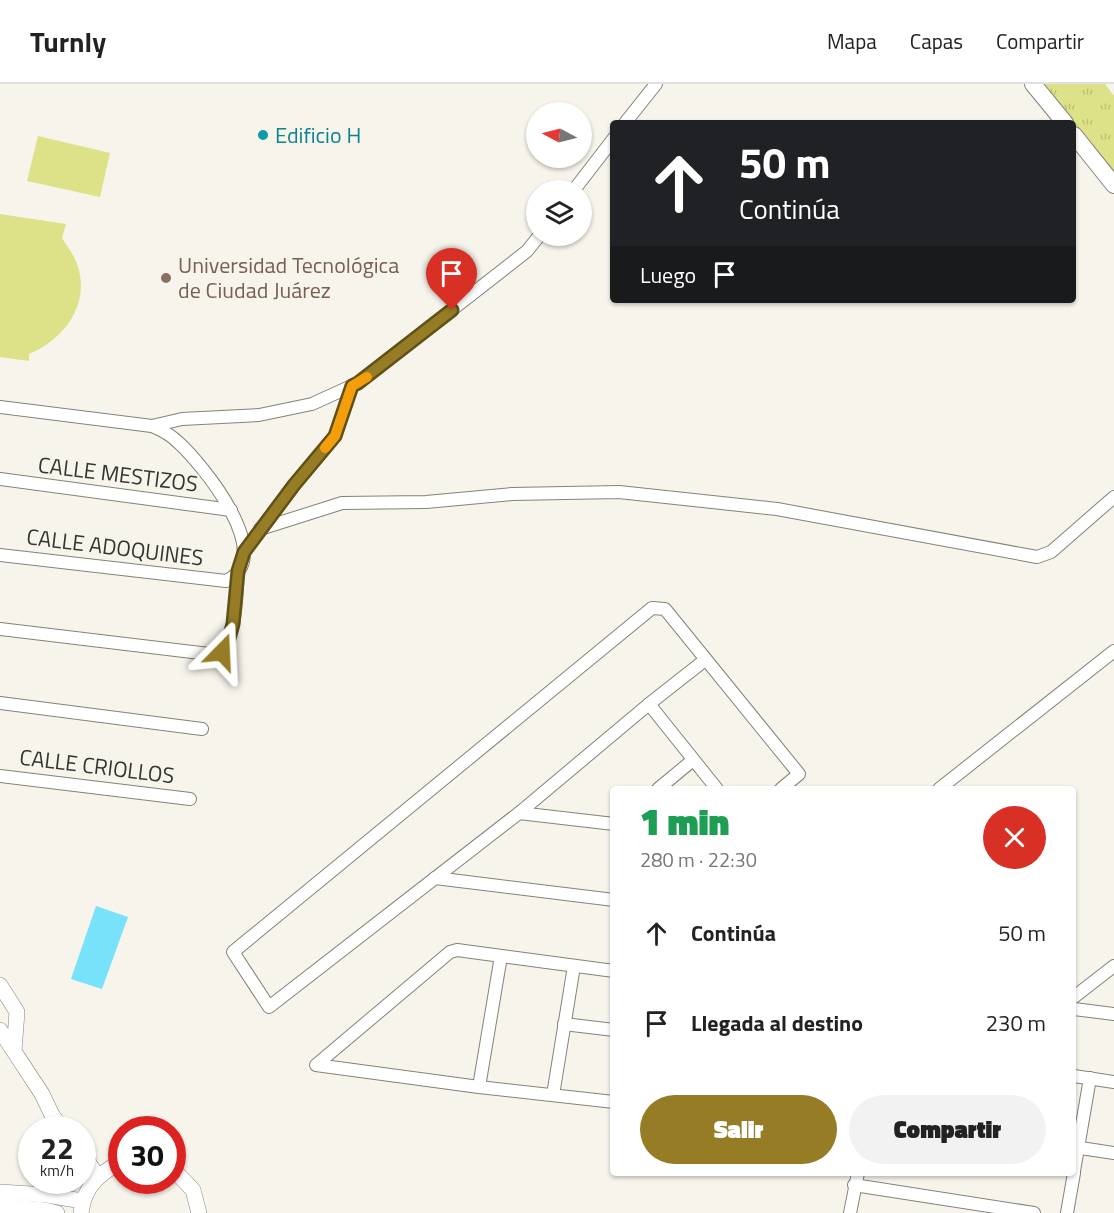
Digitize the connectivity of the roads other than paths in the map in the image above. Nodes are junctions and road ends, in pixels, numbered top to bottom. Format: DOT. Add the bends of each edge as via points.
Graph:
graph roads {
  1 [pos="656,84"];
  2 [pos="1033,84"];
  3 [pos="627,120"];
  4 [pos="1063,120"];
  5 [pos="1076,137"];
  6 [pos="610,143"];
  7 [pos="582,180"];
  8 [pos="1114,184"];
  9 [pos="531,246"];
  10 [pos="352,386"];
  11 [pos="0,406"];
  12 [pos="152,426"];
  13 [pos="0,479"];
  14 [pos="1114,497"];
  15 [pos="231,510"];
  16 [pos="260,529"];
  17 [pos="244,552"];
  18 [pos="0,555"];
  19 [pos="238,571"];
  20 [pos="0,629"];
  21 [pos="1114,651"];
  22 [pos="705,660"];
  23 [pos="0,703"];
  24 [pos="649,704"];
  25 [pos="202,729"];
  26 [pos="693,760"];
  27 [pos="0,776"];
  28 [pos="662,786"];
  29 [pos="715,786"];
  30 [pos="785,786"];
  31 [pos="943,786"];
  32 [pos="190,799"];
  33 [pos="519,813"];
  34 [pos="610,824"];
  35 [pos="435,878"];
  36 [pos="610,900"];
  37 [pos="501,956"];
  38 [pos="574,966"];
  39 [pos="1114,966"];
  40 [pos="610,970"];
  41 [pos="0,985"];
  42 [pos="1076,995"];
  43 [pos="1076,1008"];
  44 [pos="1114,1014"];
  45 [pos="564,1024"];
  46 [pos="610,1030"];
  47 [pos="7,1039"];
  48 [pos="1076,1076"];
  49 [pos="1090,1078"];
  50 [pos="1114,1082"];
  51 [pos="479,1087"];
  52 [pos="553,1095"];
  53 [pos="610,1102"];
  54 [pos="53,1116"];
  55 [pos="1076,1147"];
  56 [pos="1114,1153"];
  57 [pos="108,1169"];
  58 [pos="97,1176"];
  59 [pos="1073,1176"];
  60 [pos="856,1179"];
  61 [pos="186,1183"];
  62 [pos="0,1192"];
  63 [pos="0,1206"];
  64 [pos="82,1207"];
  65 [pos="57,1213"];
  66 [pos="198,1213"];
  67 [pos="850,1213"];
  68 [pos="1034,1213"];
  69 [pos="1067,1213"];
  1 -- 3 [label="street"];
  2 -- 4 [label="main road"];
  5 -- 8 [label="main road"];
  6 -- 7 [label="street"];
  9 -- 10 [label="street"];
  10 -- 12 [label="street" via="312,404 259,415 182,419"];
  10 -- 16 [label="street" via="335,436"];
  11 -- 12 [label="street"];
  12 -- 15 [label="street" via="180,444"];
  13 -- 15 [label="street, CALLE MESTIZOS"];
  14 -- 16 [label="street" via="1051,552 1037,557 777,509 619,492 342,503"];
  15 -- 17 [label="street"];
  16 -- 17 [label="street"];
  17 -- 19 [label="street"];
  18 -- 19 [label="street, CALLE ADOQUINES" via="226,581"];
  19 -- 20 [label="street" via="233,624 222,652 210,654"];
  21 -- 31 [label="street"];
  22 -- 24 [label="street"];
  22 -- 30 [label="street" via="799,774"];
  22 -- 35 [label="street" via="665,609 652,608 233,952 269,1007"];
  23 -- 25 [label="street"];
  24 -- 26 [label="street"];
  24 -- 33 [label="street"];
  26 -- 28 [label="street"];
  26 -- 29 [label="street"];
  27 -- 32 [label="street, CALLE CRIOLLOS"];
  33 -- 34 [label="street"];
  33 -- 35 [label="street"];
  35 -- 36 [label="street"];
  37 -- 38 [label="street"];
  37 -- 51 [label="street"];
  37 -- 51 [label="street" via="450,952 316,1065"];
  38 -- 40 [label="street"];
  38 -- 45 [label="street"];
  39 -- 42 [label="street"];
  41 -- 47 [label="street" via="17,1012"];
  43 -- 44 [label="street"];
  45 -- 46 [label="street"];
  45 -- 52 [label="street"];
  47 -- 54 [label="street"];
  48 -- 49 [label="street"];
  49 -- 50 [label="street"];
  49 -- 55 [label="street"];
  51 -- 52 [label="street"];
  52 -- 53 [label="street"];
  55 -- 56 [label="street"];
  57 -- 58 [label="street"];
  58 -- 64 [label="street"];
  59 -- 69 [label="street"];
  60 -- 67 [label="street"];
  60 -- 68 [label="street"];
  61 -- 66 [label="street" via="193,1190"];
  62 -- 64 [label="street" via="47,1195"];
  63 -- 65 [label="street"];
}
